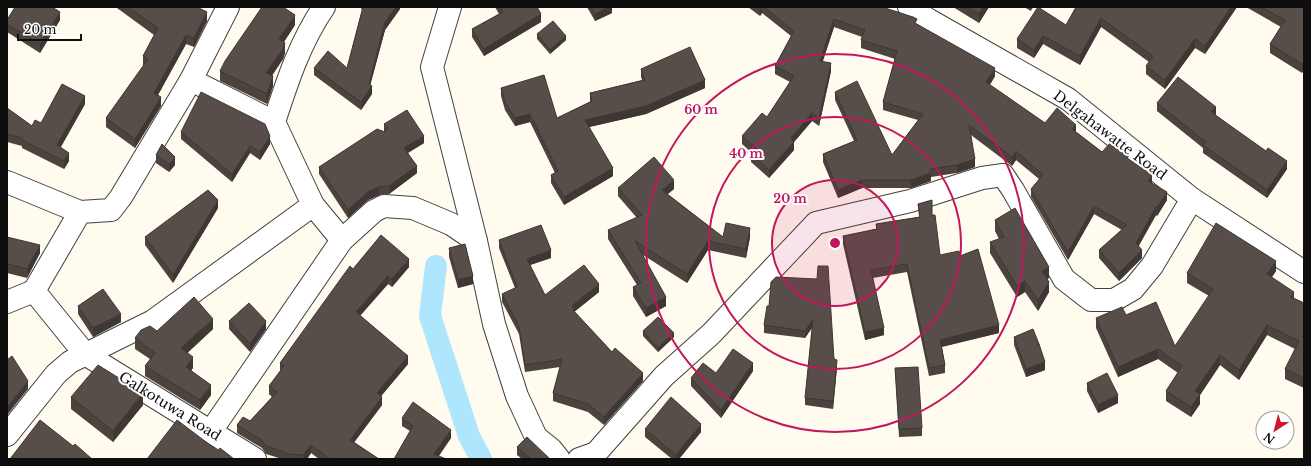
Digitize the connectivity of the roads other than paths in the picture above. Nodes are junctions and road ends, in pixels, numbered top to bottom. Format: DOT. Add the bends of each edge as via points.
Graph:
graph roads {
  1 [pos="228,7"];
  2 [pos="324,7"];
  3 [pos="450,7"];
  4 [pos="910,7"];
  5 [pos="191,80"];
  6 [pos="274,122"];
  7 [pos="7,182"];
  8 [pos="1192,199"];
  9 [pos="313,205"];
  10 [pos="80,212"];
  11 [pos="342,240"];
  12 [pos="476,241"];
  13 [pos="1304,272"];
  14 [pos="34,291"];
  15 [pos="7,302"];
  16 [pos="85,354"];
  17 [pos="211,431"];
  18 [pos="7,435"];
  19 [pos="254,459"];
  20 [pos="559,459"];
  21 [pos="579,459"];
  1 -- 5 [label="street"];
  2 -- 6 [label="street" via="312,26 289,77"];
  3 -- 12 [label="street" via="432,67"];
  4 -- 8 [label="street, Delgahawatte Road" via="928,20 1068,99"];
  5 -- 6 [label="street"];
  5 -- 10 [label="street" via="111,210"];
  6 -- 9 [label="street"];
  7 -- 10 [label="street"];
  8 -- 13 [label="street, Delgahawatte Road"];
  8 -- 21 [label="street" via="1152,266 1133,290 1114,300 1092,300 1064,279 1003,175 982,178 910,202 816,222 711,334 664,376 596,453"];
  9 -- 11 [label="street"];
  9 -- 16 [label="street" via="153,321"];
  10 -- 14 [label="street"];
  11 -- 12 [label="street" via="374,211 384,206 413,208 451,224"];
  11 -- 17 [label="street"];
  12 -- 20 [label="street" via="494,324 517,396 536,438"];
  14 -- 15 [label="street"];
  14 -- 16 [label="street, Galkotuwa Road"];
  16 -- 17 [label="street, Galkotuwa Road"];
  16 -- 18 [label="street" via="56,374"];
  17 -- 19 [label="street, Galkotuwa Road"];
}
